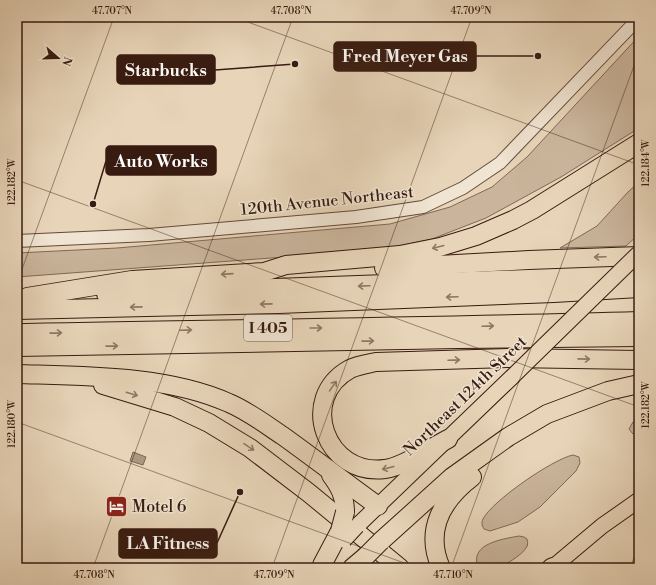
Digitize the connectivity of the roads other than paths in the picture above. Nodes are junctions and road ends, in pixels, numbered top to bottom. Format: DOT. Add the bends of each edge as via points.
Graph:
graph roads {
  1 [pos="639,18"];
  2 [pos="639,143"];
  3 [pos="17,241"];
  4 [pos="639,253"];
  5 [pos="639,256"];
  6 [pos="264,272"];
  7 [pos="639,275"];
  8 [pos="639,288"];
  9 [pos="20,302"];
  10 [pos="639,322"];
  11 [pos="17,334"];
  12 [pos="639,337"];
  13 [pos="17,347"];
  14 [pos="639,360"];
  15 [pos="17,374"];
  16 [pos="67,375"];
  17 [pos="639,384"];
  18 [pos="639,388"];
  19 [pos="448,439"];
  20 [pos="323,465"];
  21 [pos="639,500"];
  22 [pos="378,506"];
  23 [pos="347,532"];
  24 [pos="358,562"];
  25 [pos="321,566"];
  26 [pos="400,568"];
  27 [pos="441,568"];
  28 [pos="552,568"];
  1 -- 3 [label="street, 120th Avenue Northeast" via="500,163 463,188 423,207 356,216 149,235"];
  2 -- 6 [label="highway, one-way" via="532,210 476,236 400,255 286,265"];
  4 -- 19 [label="main road, Northeast 124th Street, bridge"];
  5 -- 6 [label="highway, one-way" via="288,273"];
  6 -- 9 [label="highway, one-way" via="132,280"];
  7 -- 9 [label="highway, one-way"];
  8 -- 9 [label="highway, I 405, one-way" via="279,304"];
  11 -- 10 [label="highway, I 405, one-way"];
  13 -- 12 [label="highway, I 405, one-way"];
  19 -- 14 [label="highway, one-way" via="402,464 386,469 363,468 347,462 332,448 327,439 322,417 327,394 337,380 350,369 376,362 508,358"];
  15 -- 16 [label="highway"];
  16 -- 20 [label="highway" via="150,381 197,391 229,403 256,418"];
  16 -- 26 [label="highway, one-way" via="175,407 209,423 250,448"];
  17 -- 24 [label="highway, bridge" via="608,391 546,414 508,437 452,477"];
  18 -- 27 [label="highway" via="578,411 538,431 502,454 456,490 443,508 436,525 435,547"];
  19 -- 22 [label="main road, Northeast 124th Street"];
  20 -- 22 [label="highway"];
  20 -- 23 [label="highway, bridge" via="342,493"];
  21 -- 28 [label="main road" via="602,526"];
  22 -- 23 [label="main road, Northeast 124th Street"];
  23 -- 25 [label="highway"];
}
